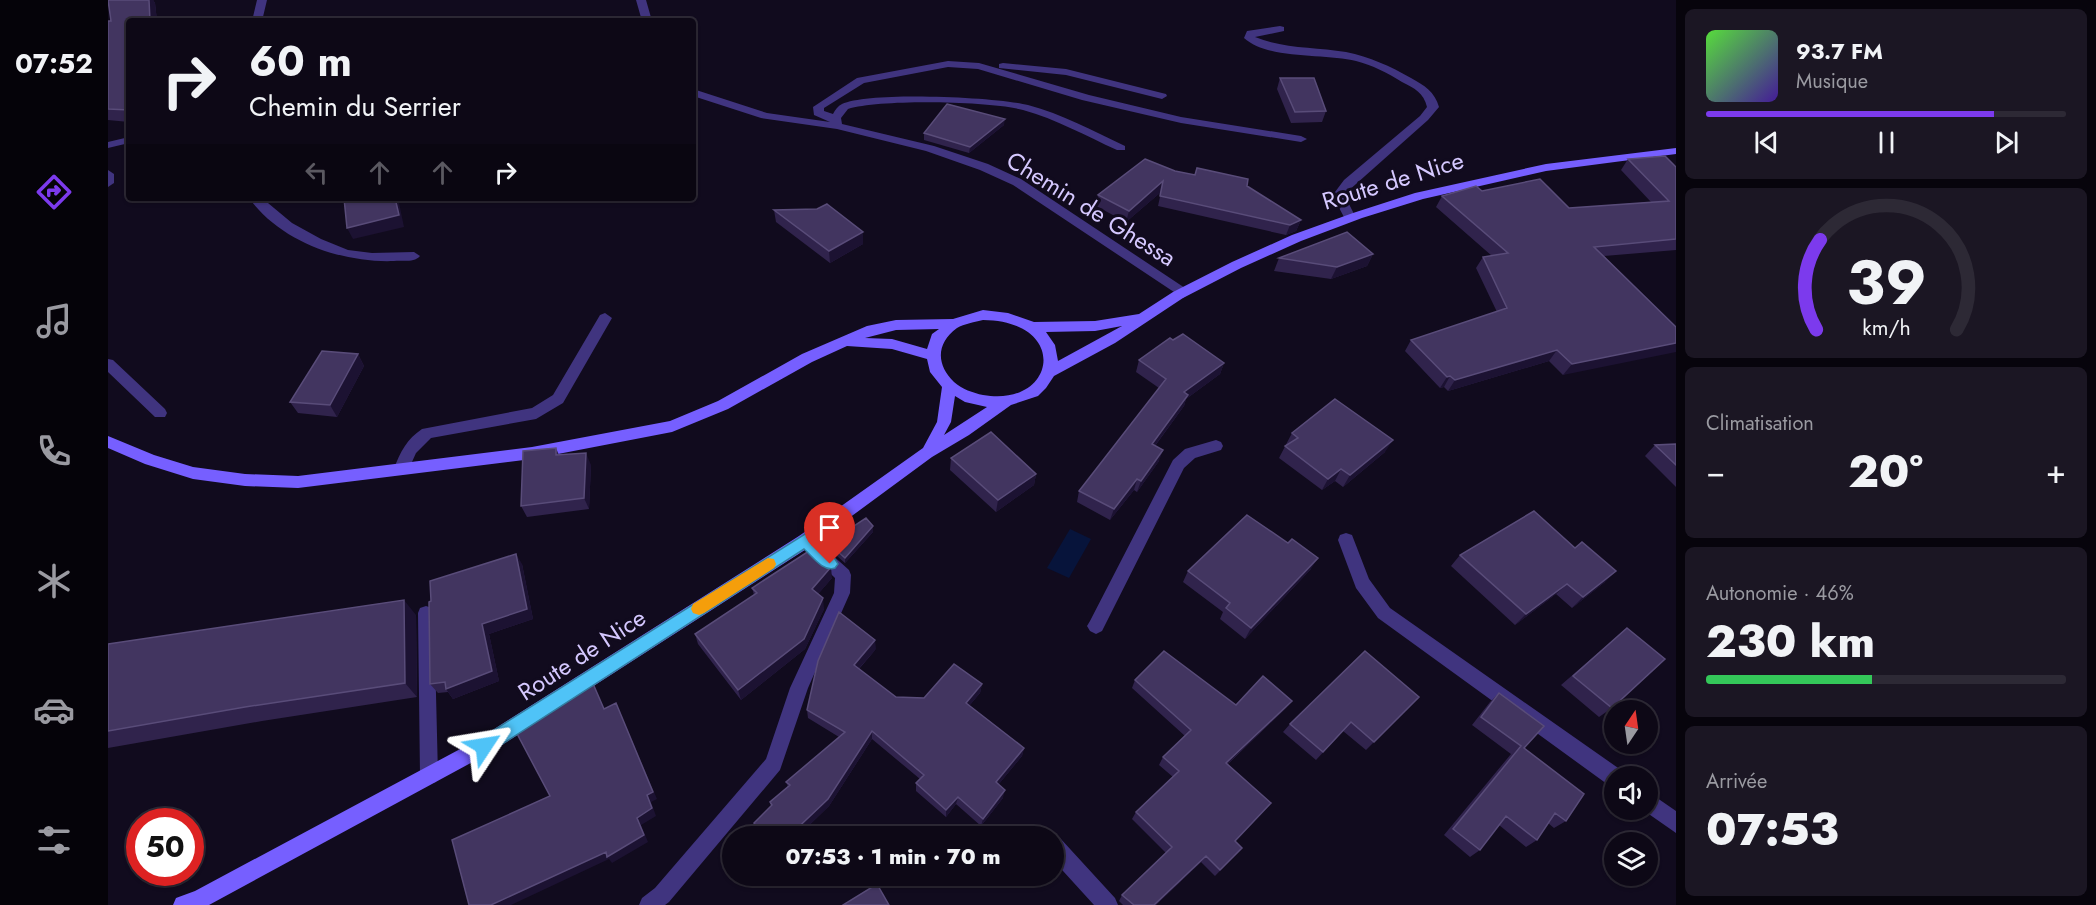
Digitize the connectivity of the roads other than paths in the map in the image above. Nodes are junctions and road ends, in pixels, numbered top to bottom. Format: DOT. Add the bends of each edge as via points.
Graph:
graph roads {
  1 [pos="262,0"];
  2 [pos="641,0"];
  3 [pos="258,18"];
  4 [pos="646,18"];
  5 [pos="1280,29"];
  6 [pos="979,66"];
  7 [pos="696,93"];
  8 [pos="1162,96"];
  9 [pos="836,122"];
  10 [pos="1301,139"];
  11 [pos="126,141"];
  12 [pos="108,145"];
  13 [pos="1121,148"];
  14 [pos="1676,151"];
  15 [pos="108,174"];
  16 [pos="108,183"];
  17 [pos="257,201"];
  18 [pos="1349,216"];
  19 [pos="414,256"];
  20 [pos="1183,293"];
  21 [pos="1143,316"];
  22 [pos="605,318"];
  23 [pos="952,324"];
  24 [pos="1032,327"];
  25 [pos="837,343"];
  26 [pos="932,355"];
  27 [pos="108,364"];
  28 [pos="1050,372"];
  29 [pos="949,387"];
  30 [pos="1006,401"];
  31 [pos="160,413"];
  32 [pos="108,442"];
  33 [pos="1216,446"];
  34 [pos="927,453"];
  35 [pos="402,469"];
  36 [pos="1347,540"];
  37 [pos="805,541"];
  38 [pos="426,613"];
  39 [pos="1096,627"];
  40 [pos="1604,770"];
  41 [pos="429,775"];
  42 [pos="1658,809"];
  43 [pos="1676,823"];
  44 [pos="1064,857"];
  45 [pos="183,905"];
  46 [pos="650,905"];
  47 [pos="1108,905"];
  1 -- 3 [label="street"];
  2 -- 4 [label="street"];
  5 -- 18 [label="street" via="1251,33 1249,38 1278,47 1366,61 1404,78 1432,98 1432,107 1424,118 1341,192"];
  6 -- 8 [label="street" via="1066,72"];
  6 -- 9 [label="street" via="948,64 861,80 819,107 818,113"];
  6 -- 10 [label="street" via="1086,98 1181,120"];
  7 -- 9 [label="street, Chemin de Ghessa" via="765,116"];
  9 -- 13 [label="street" via="844,107 855,104 921,100 1010,105 1055,118"];
  9 -- 20 [label="street, Chemin de Ghessa" via="930,148 1017,182"];
  11 -- 12 [label="street"];
  14 -- 18 [label="main road, Route de Nice" via="1540,167"];
  15 -- 16 [label="street"];
  17 -- 19 [label="street" via="264,210 309,239 357,256"];
  18 -- 20 [label="main road, Route de Nice"];
  20 -- 21 [label="main road, Route de Nice"];
  21 -- 24 [label="main road, Route de Nice" via="1095,326"];
  21 -- 28 [label="main road, Route de Nice" via="1110,340"];
  22 -- 35 [label="street" via="558,399 536,413 427,433 414,441"];
  23 -- 24 [label="main road" via="967,317 992,315"];
  23 -- 25 [label="main road" via="896,325"];
  23 -- 26 [label="main road" via="938,338"];
  24 -- 28 [label="main road" via="1050,348"];
  25 -- 26 [label="main road" via="892,344"];
  25 -- 35 [label="main road" via="723,405 672,426 532,453"];
  26 -- 29 [label="main road" via="934,366"];
  27 -- 31 [label="street"];
  28 -- 30 [label="main road" via="1034,391"];
  29 -- 30 [label="main road" via="975,399"];
  29 -- 34 [label="main road, Route de Nice" via="944,422"];
  30 -- 34 [label="main road, Route de Nice"];
  32 -- 35 [label="main road" via="193,473 245,480 298,482"];
  33 -- 39 [label="street" via="1190,453 1178,464"];
  34 -- 37 [label="main road, Route de Nice"];
  36 -- 40 [label="street" via="1362,584 1384,613"];
  37 -- 41 [label="main road, Route de Nice" via="484,746"];
  37 -- 46 [label="street" via="843,575 842,593 800,688 773,764"];
  38 -- 41 [label="street"];
  41 -- 45 [label="main road, Route de Nice"];
  42 -- 43 [label="street"];
  44 -- 47 [label="street"];
}
